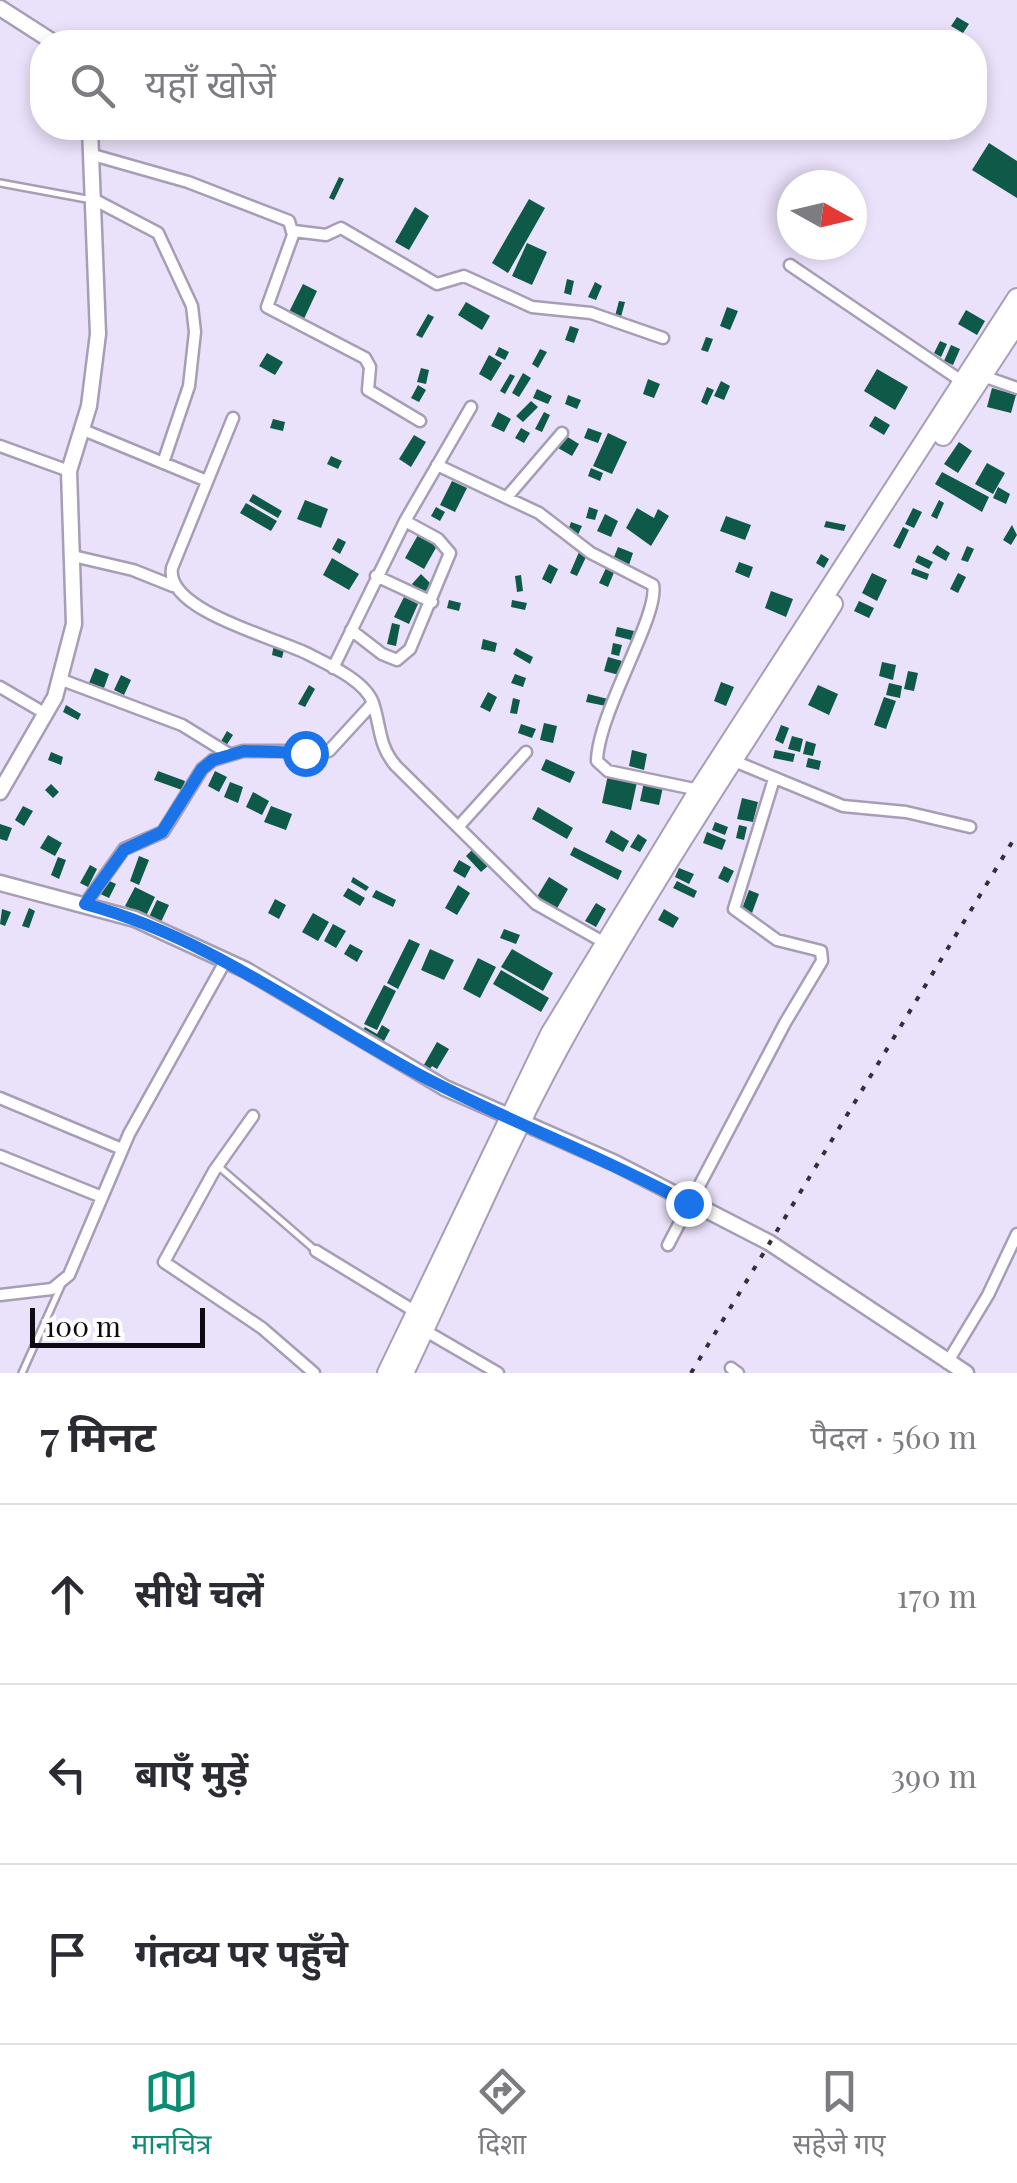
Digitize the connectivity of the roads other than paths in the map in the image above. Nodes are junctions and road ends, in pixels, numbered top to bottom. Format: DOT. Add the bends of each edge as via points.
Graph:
graph roads {
  1 [pos="0,8"];
  2 [pos="35,30"];
  3 [pos="91,140"];
  4 [pos="93,155"];
  5 [pos="0,184"];
  6 [pos="95,200"];
  7 [pos="294,231"];
  8 [pos="790,265"];
  9 [pos="1017,298"];
  10 [pos="1017,323"];
  11 [pos="663,338"];
  12 [pos="983,376"];
  13 [pos="964,382"];
  14 [pos="1017,388"];
  15 [pos="471,408"];
  16 [pos="233,418"];
  17 [pos="420,421"];
  18 [pos="81,429"];
  19 [pos="562,433"];
  20 [pos="0,446"];
  21 [pos="164,463"];
  22 [pos="438,465"];
  23 [pos="69,471"];
  24 [pos="207,481"];
  25 [pos="507,497"];
  26 [pos="405,521"];
  27 [pos="73,556"];
  28 [pos="376,576"];
  29 [pos="173,586"];
  30 [pos="432,602"];
  31 [pos="350,630"];
  32 [pos="334,668"];
  33 [pos="62,680"];
  34 [pos="0,687"];
  35 [pos="373,703"];
  36 [pos="46,714"];
  37 [pos="526,752"];
  38 [pos="229,754"];
  39 [pos="734,761"];
  40 [pos="774,779"];
  41 [pos="698,790"];
  42 [pos="0,792"];
  43 [pos="460,826"];
  44 [pos="970,827"];
  45 [pos="0,884"];
  46 [pos="85,904"];
  47 [pos="605,943"];
  48 [pos="226,960"];
  49 [pos="0,1098"];
  50 [pos="252,1116"];
  51 [pos="514,1119"];
  52 [pos="122,1149"];
  53 [pos="0,1156"];
  54 [pos="218,1166"];
  55 [pos="102,1197"];
  56 [pos="688,1203"];
  57 [pos="1017,1234"];
  58 [pos="668,1245"];
  59 [pos="316,1251"];
  60 [pos="62,1283"];
  61 [pos="0,1294"];
  62 [pos="420,1321"];
  63 [pos="944,1368"];
  64 [pos="22,1373"];
  65 [pos="314,1373"];
  66 [pos="386,1373"];
  67 [pos="404,1373"];
  68 [pos="498,1373"];
  69 [pos="966,1373"];
  1 -- 2 [label="street"];
  3 -- 4 [label="street"];
  4 -- 6 [label="street"];
  4 -- 7 [label="street" via="246,202 285,218"];
  5 -- 6 [label="lane"];
  6 -- 18 [label="street" via="98,334"];
  6 -- 21 [label="street" via="158,233 192,306 189,386"];
  7 -- 11 [label="street" via="342,228 438,284 464,276 532,307 591,313"];
  7 -- 17 [label="street" via="267,307 364,358 368,390"];
  8 -- 13 [label="street"];
  9 -- 13 [label="highway"];
  10 -- 12 [label="highway"];
  12 -- 14 [label="street"];
  12 -- 39 [label="highway"];
  13 -- 41 [label="highway"];
  15 -- 22 [label="street"];
  16 -- 24 [label="street"];
  18 -- 21 [label="street"];
  18 -- 23 [label="street"];
  19 -- 25 [label="street"];
  20 -- 23 [label="street"];
  21 -- 24 [label="street"];
  22 -- 25 [label="street"];
  22 -- 26 [label="street"];
  23 -- 27 [label="street"];
  24 -- 29 [label="street" via="172,568"];
  25 -- 41 [label="street" via="653,585 652,605 616,686 597,761 608,771"];
  26 -- 28 [label="street"];
  26 -- 30 [label="street" via="450,553"];
  27 -- 29 [label="street"];
  27 -- 33 [label="street" via="74,624"];
  28 -- 30 [label="street"];
  28 -- 31 [label="street"];
  29 -- 32 [label="street" via="187,601"];
  30 -- 31 [label="street" via="410,649 397,660"];
  31 -- 32 [label="street"];
  32 -- 35 [label="street"];
  33 -- 36 [label="street"];
  33 -- 38 [label="street" via="182,725"];
  34 -- 36 [label="street"];
  35 -- 38 [label="street" via="329,751"];
  35 -- 43 [label="street" via="385,753"];
  36 -- 42 [label="street"];
  37 -- 43 [label="street"];
  38 -- 46 [label="street" via="202,769 162,832 113,860"];
  39 -- 40 [label="street"];
  39 -- 51 [label="highway"];
  40 -- 44 [label="street" via="843,806"];
  40 -- 56 [label="street" via="734,909 777,940 821,951 822,961"];
  41 -- 47 [label="highway"];
  43 -- 47 [label="street" via="536,904"];
  45 -- 46 [label="street"];
  46 -- 48 [label="street"];
  47 -- 51 [label="highway"];
  48 -- 51 [label="street" via="387,1057"];
  48 -- 52 [label="street"];
  49 -- 52 [label="street"];
  50 -- 54 [label="street"];
  51 -- 56 [label="street"];
  51 -- 62 [label="highway"];
  52 -- 55 [label="street"];
  53 -- 55 [label="street"];
  54 -- 59 [label="lane"];
  54 -- 65 [label="street" via="164,1262 262,1328"];
  55 -- 60 [label="street"];
  56 -- 58 [label="street"];
  56 -- 63 [label="street" via="770,1243"];
  57 -- 63 [label="street"];
  59 -- 62 [label="street"];
  60 -- 61 [label="street"];
  60 -- 64 [label="lane"];
  62 -- 66 [label="highway"];
  62 -- 67 [label="highway"];
  62 -- 68 [label="street"];
  63 -- 69 [label="street"];
}
